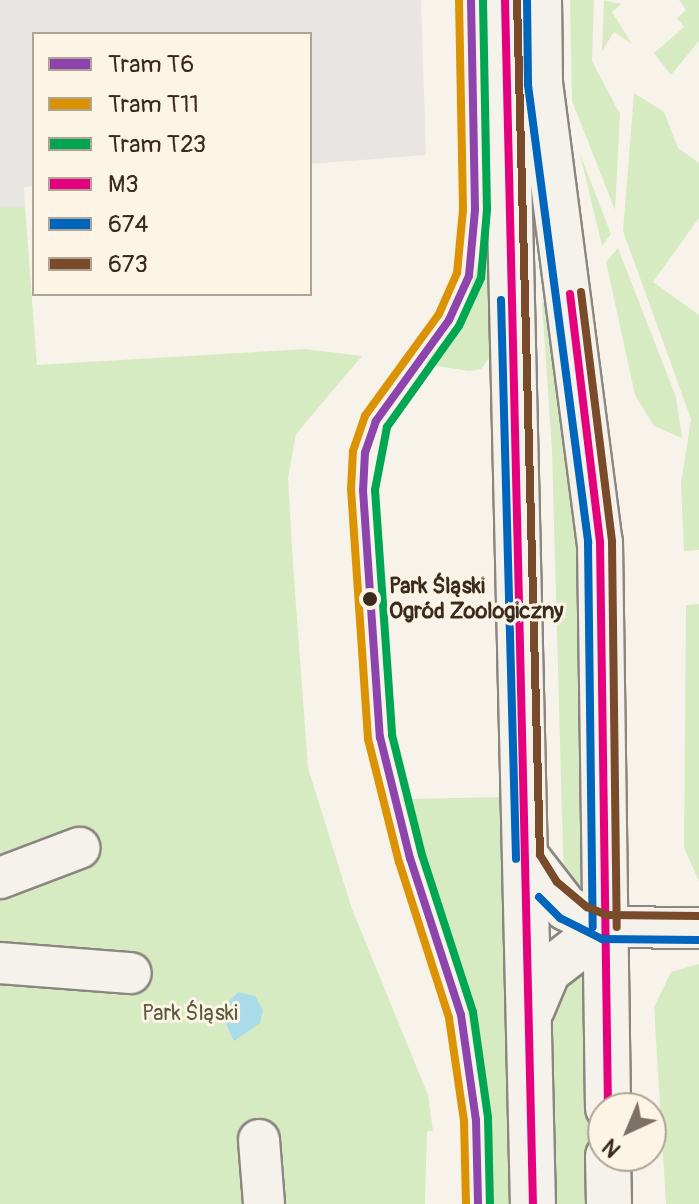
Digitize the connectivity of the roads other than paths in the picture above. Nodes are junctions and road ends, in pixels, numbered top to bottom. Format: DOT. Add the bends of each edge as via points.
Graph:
graph roads {
  1 [pos="505,0"];
  2 [pos="539,0"];
  3 [pos="79,848"];
  4 [pos="528,859"];
  5 [pos="0,878"];
  6 [pos="605,927"];
  7 [pos="699,928"];
  8 [pos="0,963"];
  9 [pos="131,973"];
  10 [pos="530,1016"];
  11 [pos="608,1092"];
  12 [pos="259,1140"];
  13 [pos="608,1172"];
  14 [pos="264,1204"];
  15 [pos="533,1204"];
  16 [pos="609,1204"];
  1 -- 4 [label="main road"];
  2 -- 6 [label="main road" via="540,83 600,542"];
  3 -- 5 [label="street"];
  4 -- 6 [label="main road" via="566,908"];
  4 -- 10 [label="main road"];
  6 -- 7 [label="street"];
  6 -- 10 [label="main road" via="548,971"];
  6 -- 11 [label="main road"];
  8 -- 9 [label="street"];
  10 -- 15 [label="main road"];
  12 -- 14 [label="street"];
  13 -- 16 [label="main road"];
}
